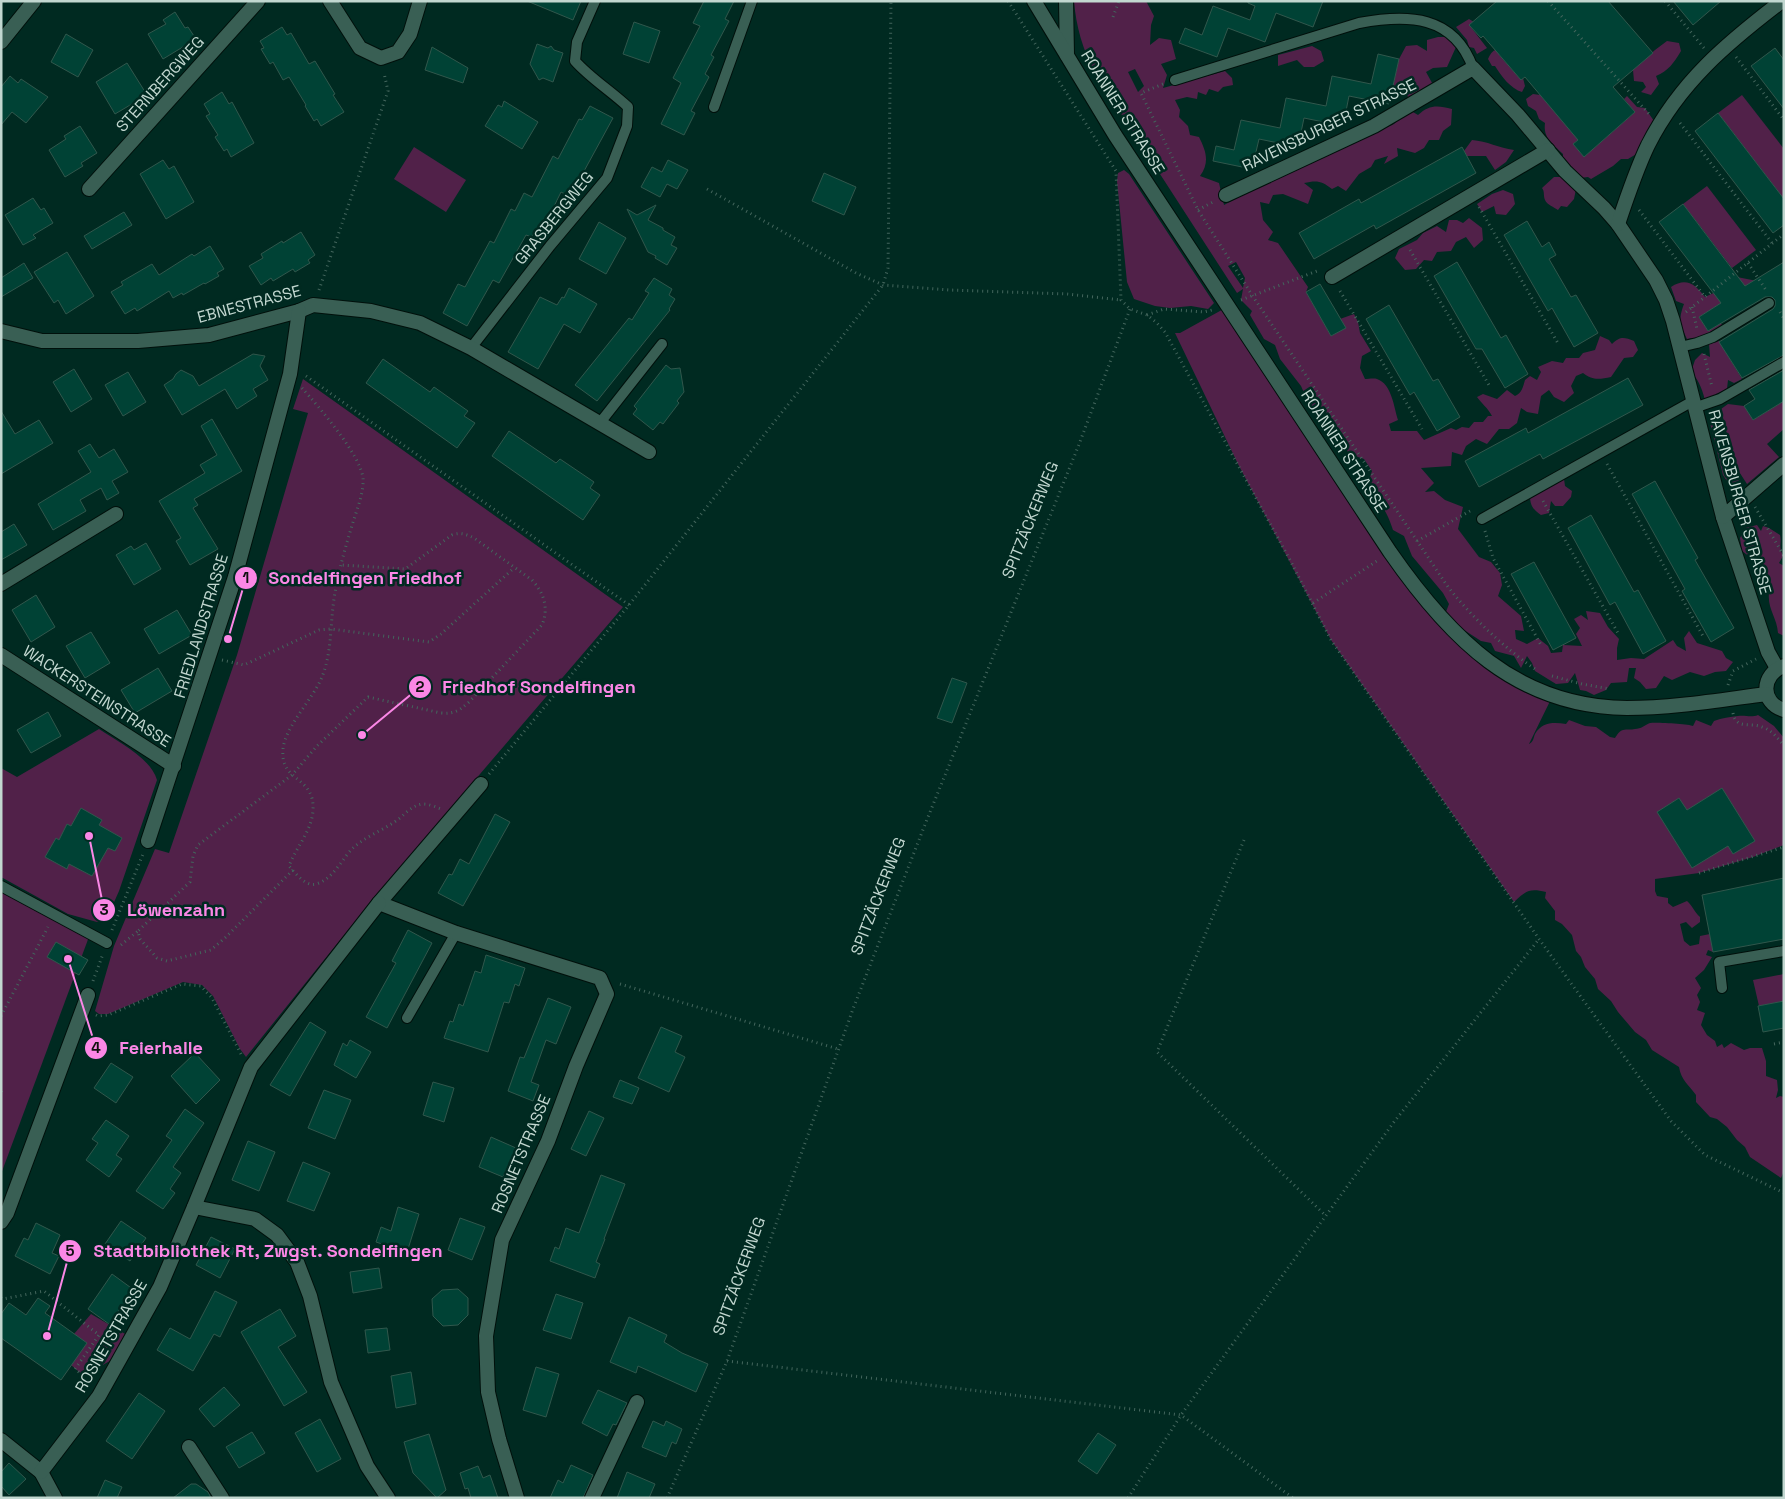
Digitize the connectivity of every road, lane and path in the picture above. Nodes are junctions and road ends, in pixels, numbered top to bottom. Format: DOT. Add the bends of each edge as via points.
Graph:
graph roads {
  1 [pos="34,1"];
  2 [pos="258,1"];
  3 [pos="330,1"];
  4 [pos="420,1"];
  5 [pos="596,1"];
  6 [pos="752,1"];
  7 [pos="892,1"];
  8 [pos="1008,1"];
  9 [pos="1034,1"];
  10 [pos="1066,1"];
  11 [pos="1119,1"];
  12 [pos="1548,1"];
  13 [pos="1665,1"];
  14 [pos="1782,1"];
  15 [pos="1113,17"];
  16 [pos="1,42"];
  17 [pos="1726,45"];
  18 [pos="1067,55"];
  19 [pos="380,58"];
  20 [pos="1712,58"];
  21 [pos="1473,68"];
  22 [pos="1175,80"];
  23 [pos="714,107"];
  24 [pos="1670,110"];
  25 [pos="1784,120"];
  26 [pos="1659,126"];
  27 [pos="1548,150"];
  28 [pos="89,189"];
  29 [pos="707,189"];
  30 [pos="1226,195"];
  31 [pos="1472,196"];
  32 [pos="1628,196"];
  33 [pos="1618,224"];
  34 [pos="1784,234"];
  35 [pos="1402,237"];
  36 [pos="1772,243"];
  37 [pos="1332,277"];
  38 [pos="883,285"];
  39 [pos="1252,295"];
  40 [pos="1705,297"];
  41 [pos="1121,300"];
  42 [pos="1769,303"];
  43 [pos="313,305"];
  44 [pos="1229,306"];
  45 [pos="1130,309"];
  46 [pos="299,311"];
  47 [pos="1146,315"];
  48 [pos="1673,321"];
  49 [pos="1,331"];
  50 [pos="662,344"];
  51 [pos="1559,345"];
  52 [pos="1680,347"];
  53 [pos="471,348"];
  54 [pos="1784,362"];
  55 [pos="291,370"];
  56 [pos="1489,385"];
  57 [pos="1693,405"];
  58 [pos="599,424"];
  59 [pos="1422,429"];
  60 [pos="648,452"];
  61 [pos="1600,452"];
  62 [pos="1784,464"];
  63 [pos="1536,488"];
  64 [pos="1748,496"];
  65 [pos="116,514"];
  66 [pos="1722,517"];
  67 [pos="1482,518"];
  68 [pos="1417,541"];
  69 [pos="1390,552"];
  70 [pos="1784,556"];
  71 [pos="341,565"];
  72 [pos="514,568"];
  73 [pos="1,584"];
  74 [pos="1312,603"];
  75 [pos="629,605"];
  76 [pos="331,629"];
  77 [pos="1618,633"];
  78 [pos="1704,638"];
  79 [pos="1542,647"];
  80 [pos="1,655"];
  81 [pos="209,658"];
  82 [pos="1780,667"];
  83 [pos="1538,671"];
  84 [pos="1545,673"];
  85 [pos="1728,685"];
  86 [pos="1722,686"];
  87 [pos="1618,690"];
  88 [pos="1766,694"];
  89 [pos="1784,710"];
  90 [pos="174,766"];
  91 [pos="292,774"];
  92 [pos="481,784"];
  93 [pos="453,816"];
  94 [pos="148,840"];
  95 [pos="1244,840"];
  96 [pos="1784,847"];
  97 [pos="293,870"];
  98 [pos="1699,873"];
  99 [pos="1,886"];
  100 [pos="379,903"];
  101 [pos="54,915"];
  102 [pos="456,933"];
  103 [pos="1540,939"];
  104 [pos="107,943"];
  105 [pos="1784,951"];
  106 [pos="600,978"];
  107 [pos="1722,988"];
  108 [pos="88,996"];
  109 [pos="1,1016"];
  110 [pos="408,1018"];
  111 [pos="1784,1042"];
  112 [pos="1774,1044"];
  113 [pos="838,1049"];
  114 [pos="251,1067"];
  115 [pos="1,1088"];
  116 [pos="1,1092"];
  117 [pos="1784,1193"];
  118 [pos="194,1207"];
  119 [pos="1326,1216"];
  120 [pos="1,1222"];
  121 [pos="2,1300"];
  122 [pos="727,1361"];
  123 [pos="100,1363"];
  124 [pos="637,1402"];
  125 [pos="1180,1415"];
  126 [pos="1,1440"];
  127 [pos="189,1447"];
  128 [pos="41,1472"];
  129 [pos="55,1498"];
  130 [pos="222,1498"];
  131 [pos="388,1498"];
  132 [pos="517,1498"];
  133 [pos="592,1498"];
  134 [pos="667,1498"];
  135 [pos="1128,1498"];
  136 [pos="1293,1498"];
  1 -- 16 [label="street"];
  2 -- 28 [label="street, STERNBERGWEG"];
  3 -- 19 [label="street" via="360,48"];
  4 -- 19 [label="street" via="410,34 398,52"];
  5 -- 53 [label="lane, GRASBERGWEG" via="576,42 575,61 628,107 627,126 607,178"];
  6 -- 23 [label="lane"];
  7 -- 38 [label="path" via="888,268"];
  8 -- 41 [label="path" via="1116,171"];
  9 -- 18 [label="street, ROANNER STRASSE"];
  10 -- 18 [label="street"];
  11 -- 15 [label="path"];
  12 -- 26 [label="path"];
  13 -- 20 [label="path"];
  14 -- 17 [label="street"];
  17 -- 20 [label="street"];
  17 -- 25 [label="path"];
  18 -- 44 [label="street, ROANNER STRASSE" via="1115,135"];
  19 -- 43 [label="path" via="388,91"];
  20 -- 24 [label="street"];
  21 -- 22 [label="lane, RAVENSBURGER STRASSE" via="1461,44 1449,31 1416,20 1382,18"];
  21 -- 27 [label="street, RAVENSBURGER STRASSE"];
  21 -- 30 [label="street, RAVENSBURGER STRASSE" via="1374,126"];
  22 -- 39 [label="path" via="1141,93 1198,210"];
  24 -- 26 [label="street"];
  24 -- 36 [label="path"];
  26 -- 32 [label="street"];
  27 -- 31 [label="street"];
  27 -- 33 [label="street, RAVENSBURGER STRASSE"];
  29 -- 38 [label="path"];
  31 -- 35 [label="street"];
  31 -- 51 [label="path"];
  32 -- 33 [label="street"];
  32 -- 40 [label="path"];
  33 -- 48 [label="street, RAVENSBURGER STRASSE" via="1656,280"];
  34 -- 36 [label="path"];
  35 -- 37 [label="street"];
  35 -- 56 [label="path"];
  36 -- 40 [label="path"];
  37 -- 39 [label="path" via="1323,269"];
  37 -- 59 [label="path"];
  38 -- 41 [label="path" via="1067,294"];
  38 -- 75 [label="path"];
  39 -- 44 [label="path"];
  39 -- 68 [label="path"];
  40 -- 48 [label="path"];
  41 -- 45 [label="path"];
  42 -- 52 [label="lane" via="1706,340"];
  43 -- 46 [label="street, EBNESTRASSE"];
  43 -- 53 [label="street, EBNESTRASSE" via="371,311 420,323"];
  44 -- 47 [label="path" via="1204,312 1164,309"];
  44 -- 69 [label="street, ROANNER STRASSE"];
  45 -- 47 [label="path"];
  45 -- 113 [label="path, SPITZÄCKERWEG"];
  46 -- 49 [label="street, EBNESTRASSE" via="209,335 138,341 42,341"];
  46 -- 55 [label="street, FRIEDLANDSTRASSE"];
  47 -- 74 [label="path" via="1165,332"];
  48 -- 52 [label="street, RAVENSBURGER STRASSE"];
  50 -- 58 [label="lane"];
  52 -- 57 [label="street, RAVENSBURGER STRASSE"];
  53 -- 58 [label="street, EBNESTRASSE"];
  54 -- 57 [label="lane" via="1720,399"];
  55 -- 71 [label="path" via="350,449 363,478"];
  55 -- 75 [label="path"];
  55 -- 81 [label="street, FRIEDLANDSTRASSE" via="238,567"];
  57 -- 61 [label="lane, RAVENSBURGER STRASSE"];
  57 -- 66 [label="street, RAVENSBURGER STRASSE"];
  58 -- 60 [label="street, EBNESTRASSE"];
  61 -- 63 [label="lane, RAVENSBURGER STRASSE"];
  61 -- 78 [label="path"];
  62 -- 64 [label="street"];
  63 -- 67 [label="lane, RAVENSBURGER STRASSE"];
  63 -- 77 [label="path"];
  64 -- 66 [label="street"];
  64 -- 70 [label="path"];
  65 -- 73 [label="street"];
  66 -- 82 [label="street, RAVENSBURGER STRASSE" via="1768,652"];
  67 -- 68 [label="path" via="1475,508"];
  67 -- 79 [label="path" via="1493,558"];
  68 -- 83 [label="path" via="1468,612"];
  69 -- 74 [label="path"];
  69 -- 88 [label="street, ROANNER STRASSE" via="1427,603 1465,644 1528,686 1578,702 1624,708 1650,708"];
  71 -- 72 [label="path" via="405,570 458,532 474,538"];
  71 -- 76 [label="path"];
  72 -- 76 [label="path" via="429,642"];
  72 -- 91 [label="path" via="539,588 546,607 545,618 469,702 451,714 368,697"];
  74 -- 103 [label="path" via="1331,640"];
  75 -- 92 [label="path"];
  76 -- 81 [label="path" via="319,630 244,665"];
  76 -- 91 [label="path" via="329,655 322,677 287,735 283,749 284,765"];
  80 -- 90 [label="street, WACKERSTEINSTRASSE"];
  81 -- 90 [label="street, FRIEDLANDSTRASSE"];
  82 -- 88 [label="street" via="1767,679"];
  84 -- 87 [label="path"];
  85 -- 86 [label="path"];
  88 -- 89 [label="street" via="1773,705"];
  90 -- 94 [label="street, FRIEDLANDSTRASSE"];
  91 -- 97 [label="path" via="305,784 312,796 313,811 307,832 289,866"];
  91 -- 97 [label="path" via="198,845 193,856 190,882 138,931 140,939 157,958 167,961 210,950"];
  92 -- 93 [label="street, ROSNETSTRASSE"];
  93 -- 97 [label="path" via="435,806 422,804 366,838 328,877 315,884 308,884"];
  93 -- 100 [label="street, ROSNETSTRASSE"];
  94 -- 104 [label="path"];
  95 -- 119 [label="path" via="1158,1052"];
  96 -- 98 [label="path"];
  99 -- 101 [label="lane"];
  100 -- 102 [label="street"];
  100 -- 114 [label="street, ROSNETSTRASSE"];
  101 -- 104 [label="lane"];
  101 -- 109 [label="path"];
  102 -- 106 [label="street"];
  102 -- 110 [label="lane"];
  103 -- 117 [label="path" via="1671,1121 1705,1155"];
  103 -- 119 [label="path" via="1394,1122"];
  104 -- 108 [label="path"];
  105 -- 107 [label="lane" via="1719,962"];
  106 -- 113 [label="path"];
  106 -- 132 [label="street, ROSNETSTRASSE" via="608,994 548,1141 502,1240 486,1336 488,1392"];
  108 -- 114 [label="path" via="93,1012 98,1016 108,1015 182,984 201,986 212,998 238,1050"];
  108 -- 120 [label="street"];
  111 -- 112 [label="path"];
  113 -- 122 [label="path, SPITZÄCKERWEG"];
  114 -- 118 [label="street, ROSNETSTRASSE"];
  115 -- 116 [label="path"];
  118 -- 128 [label="street, ROSNETSTRASSE" via="160,1287 99,1396"];
  118 -- 131 [label="street" via="255,1219 277,1235 297,1262 310,1296 331,1382 367,1466"];
  119 -- 125 [label="path"];
  121 -- 123 [label="path" via="44,1291 99,1335 75,1369 84,1376"];
  122 -- 125 [label="path"];
  122 -- 134 [label="path, SPITZÄCKERWEG"];
  124 -- 133 [label="street"];
  125 -- 135 [label="path"];
  125 -- 136 [label="path"];
  126 -- 128 [label="street"];
  127 -- 130 [label="street"];
  128 -- 129 [label="street"];
}
